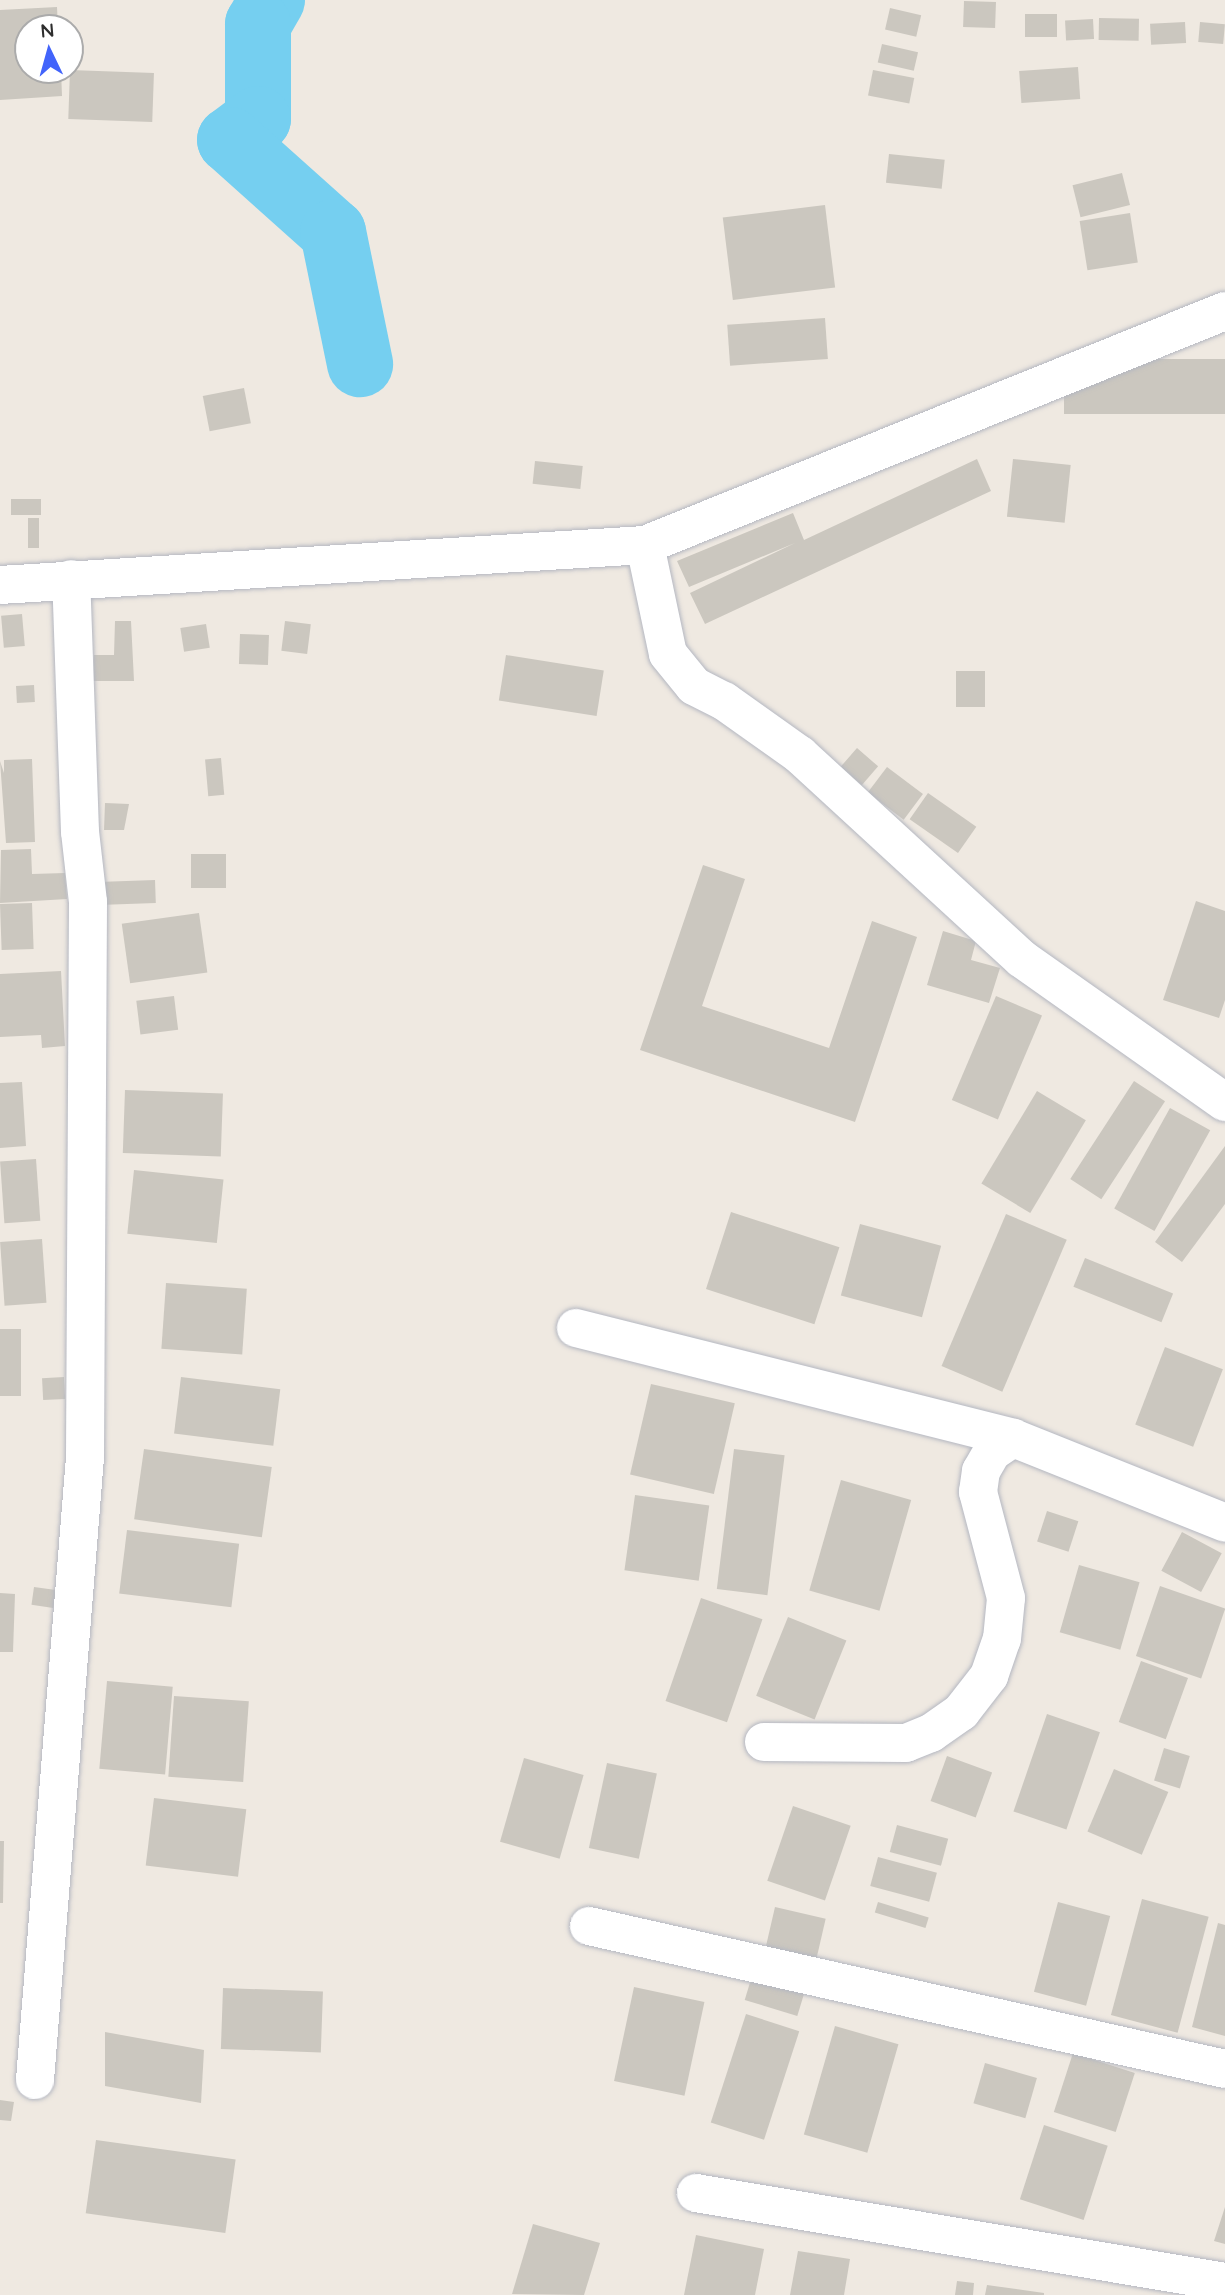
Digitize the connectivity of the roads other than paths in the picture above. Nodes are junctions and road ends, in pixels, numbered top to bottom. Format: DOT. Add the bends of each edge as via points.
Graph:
graph roads {
  1 [pos="1225,311"];
  2 [pos="645,545"];
  3 [pos="71,579"];
  4 [pos="0,585"];
  5 [pos="1225,1102"];
  6 [pos="576,1328"];
  7 [pos="1013,1438"];
  8 [pos="1225,1523"];
  9 [pos="764,1742"];
  10 [pos="589,1926"];
  11 [pos="1225,2069"];
  12 [pos="35,2080"];
  13 [pos="696,2193"];
  14 [pos="1225,2282"];
  1 -- 2 [label="street"];
  2 -- 3 [label="street"];
  2 -- 5 [label="street" via="668,654 694,686 800,755 1022,959"];
  3 -- 4 [label="street"];
  3 -- 12 [label="street" via="79,832 88,902 85,1457"];
  6 -- 7 [label="street"];
  7 -- 8 [label="street"];
  7 -- 9 [label="street" via="992,1452 981,1471 978,1492 1006,1598 1002,1639 989,1676 961,1712 931,1733 906,1743"];
  10 -- 11 [label="street"];
  13 -- 14 [label="street"];
}
